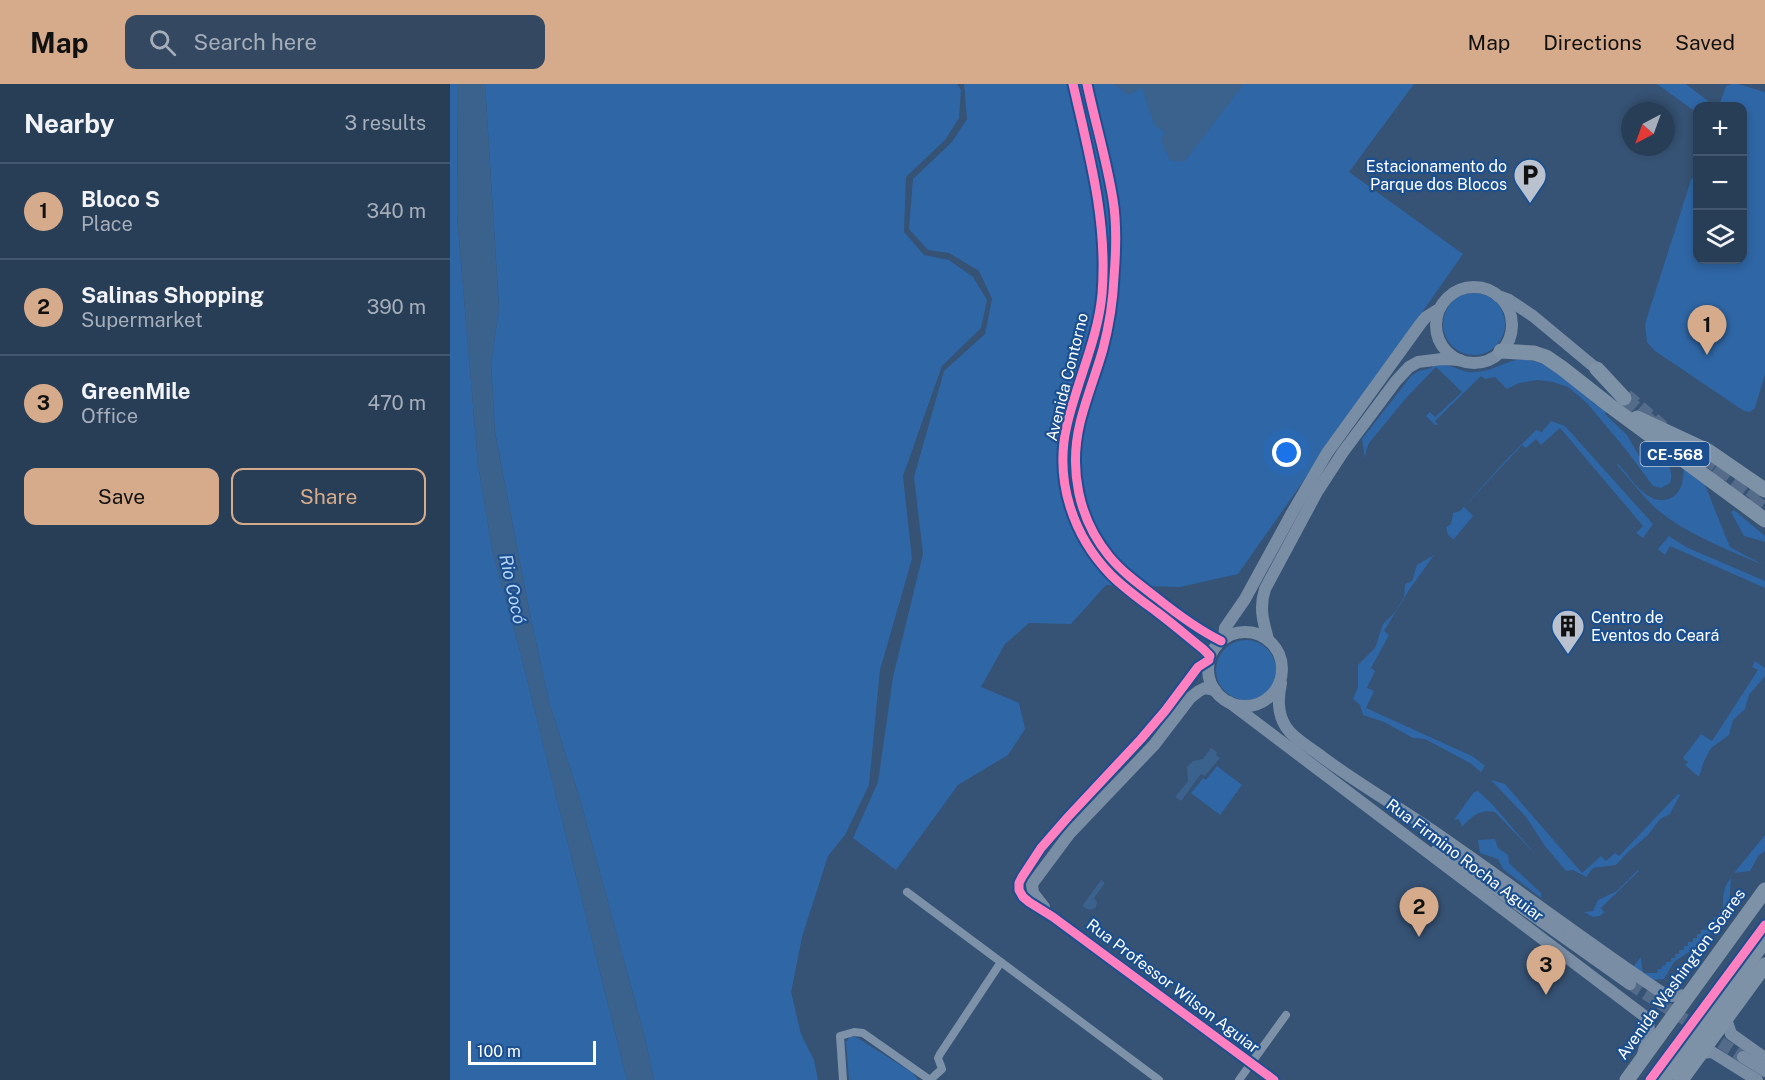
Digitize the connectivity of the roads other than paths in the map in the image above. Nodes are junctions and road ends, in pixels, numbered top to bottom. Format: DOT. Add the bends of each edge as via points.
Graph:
graph roads {
  1 [pos="1073,84"];
  2 [pos="1087,84"];
  3 [pos="1497,296"];
  4 [pos="1439,309"];
  5 [pos="1501,351"];
  6 [pos="1460,360"];
  7 [pos="1597,369"];
  8 [pos="1586,386"];
  9 [pos="1626,396"];
  10 [pos="1765,490"];
  11 [pos="1765,520"];
  12 [pos="1223,639"];
  13 [pos="1268,639"];
  14 [pos="1210,658"];
  15 [pos="1281,683"];
  16 [pos="1215,690"];
  17 [pos="1228,702"];
  18 [pos="1170,714"];
  19 [pos="1086,797"];
  20 [pos="1096,806"];
  21 [pos="1413,841"];
  22 [pos="1765,890"];
  23 [pos="907,892"];
  24 [pos="1053,917"];
  25 [pos="1765,940"];
  26 [pos="1001,962"];
  27 [pos="1765,965"];
  28 [pos="1630,984"];
  29 [pos="1690,995"];
  30 [pos="1286,1015"];
  31 [pos="1726,1019"];
  32 [pos="1700,1053"];
  33 [pos="1743,1057"];
  34 [pos="1765,1058"];
  35 [pos="1642,1059"];
  36 [pos="1251,1063"];
  37 [pos="1765,1071"];
  38 [pos="843,1080"];
  39 [pos="930,1080"];
  40 [pos="1158,1080"];
  41 [pos="1239,1080"];
  42 [pos="1274,1080"];
  43 [pos="1627,1080"];
  44 [pos="1664,1080"];
  45 [pos="1681,1080"];
  46 [pos="1757,1080"];
  1 -- 14 [label="street, Avenida Contorno" via="1095,180 1104,257 1095,333 1066,426 1065,487 1083,539 1098,560"];
  2 -- 12 [label="street, Avenida Contorno" via="1113,200 1115,252 1111,309 1079,424 1079,496 1091,528 1110,557 1129,576 1201,631"];
  3 -- 4 [label="street" via="1485,289 1461,289"];
  3 -- 5 [label="street" via="1505,304 1512,328"];
  3 -- 7 [label="street" via="1533,316"];
  4 -- 6 [label="street" via="1436,321 1441,344"];
  4 -- 12 [label="street" via="1421,323 1327,453 1225,628"];
  5 -- 6 [label="street, CE-568" via="1482,362"];
  5 -- 8 [label="highway, CE-568" via="1545,357"];
  6 -- 13 [label="street" via="1424,360 1409,367 1343,452 1265,590 1261,617"];
  7 -- 9 [label="highway"];
  8 -- 10 [label="highway" via="1641,420 1708,451"];
  8 -- 11 [label="highway, CE-568"];
  12 -- 13 [label="street" via="1246,631"];
  12 -- 14 [label="street"];
  13 -- 15 [label="street" via="1282,659"];
  14 -- 16 [label="street" via="1208,674"];
  14 -- 18 [label="street" via="1198,667"];
  15 -- 17 [label="street" via="1265,702 1240,706"];
  15 -- 29 [label="street, Rua Firmino Rocha Aguiar" via="1278,700 1282,720 1292,734 1322,758 1429,828 1664,994"];
  16 -- 17 [label="street"];
  16 -- 18 [label="street" via="1199,691"];
  17 -- 21 [label="street, Rua Firmino Rocha Aguiar"];
  18 -- 19 [label="street"];
  18 -- 20 [label="street" via="1154,745"];
  19 -- 20 [label="street"];
  19 -- 24 [label="street" via="1041,848 1019,883 1023,897"];
  20 -- 24 [label="street" via="1032,884 1033,893"];
  21 -- 28 [label="street" via="1462,865"];
  21 -- 35 [label="street, Rua Firmino Rocha Aguiar" via="1647,1018 1649,1028"];
  22 -- 29 [label="highway, Avenida Washington Soares"];
  23 -- 26 [label="street"];
  24 -- 36 [label="street, Rua Professor Wilson Aguiar"];
  25 -- 44 [label="highway"];
  26 -- 39 [label="street" via="940,1054 942,1069"];
  26 -- 40 [label="street"];
  27 -- 31 [label="highway"];
  29 -- 35 [label="highway, Avenida Washington Soares"];
  30 -- 36 [label="street"];
  31 -- 32 [label="highway"];
  31 -- 34 [label="street" via="1731,1034"];
  32 -- 45 [label="highway"];
  32 -- 46 [label="street" via="1712,1052"];
  33 -- 37 [label="street"];
  35 -- 43 [label="highway, Avenida Washington Soares"];
  36 -- 41 [label="street"];
  36 -- 42 [label="street, Rua Professor Wilson Aguiar"];
  38 -- 39 [label="street" via="840,1038 854,1032 863,1033"];
}
